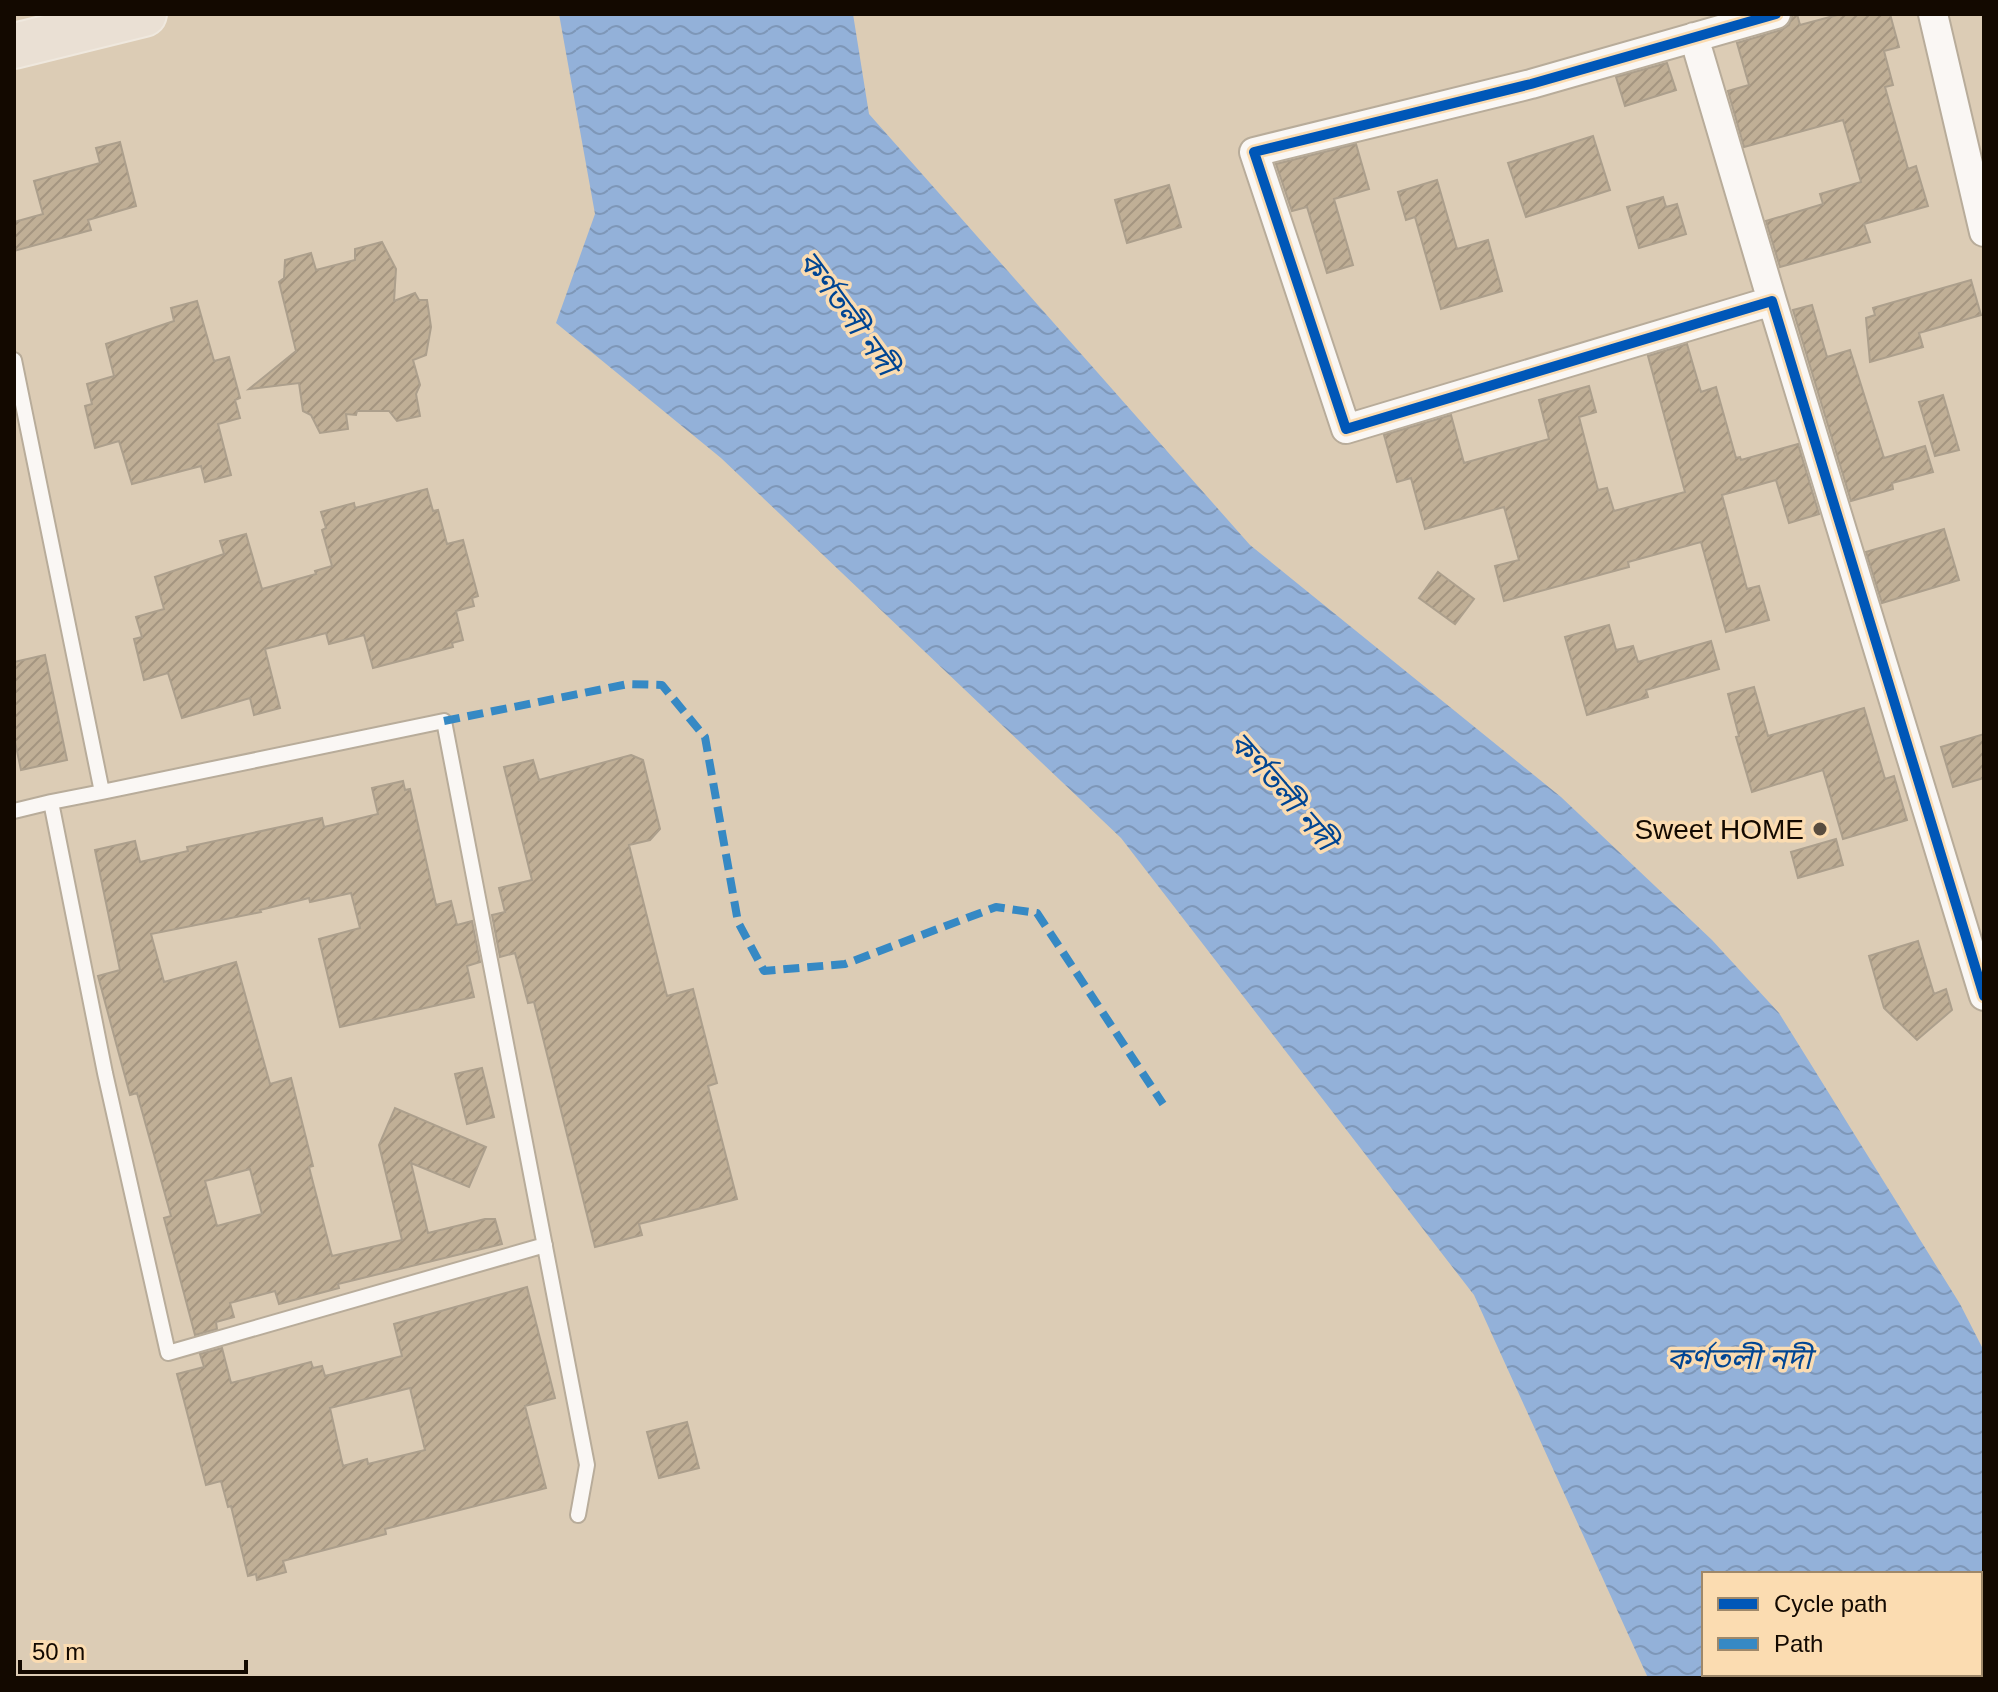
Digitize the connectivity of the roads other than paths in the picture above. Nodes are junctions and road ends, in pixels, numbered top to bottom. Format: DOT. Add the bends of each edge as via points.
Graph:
graph roads {
  1 [pos="144,14"];
  2 [pos="1776,14"];
  3 [pos="1933,14"];
  4 [pos="1694,37"];
  5 [pos="14,46"];
  6 [pos="1984,232"];
  7 [pos="1772,301"];
  8 [pos="14,360"];
  9 [pos="102,792"];
  10 [pos="51,802"];
  11 [pos="14,811"];
  12 [pos="1984,996"];
  13 [pos="545,1245"];
  14 [pos="578,1515"];
  1 -- 5 [label="highway"];
  2 -- 4 [label="street"];
  3 -- 6 [label="street"];
  4 -- 7 [label="street"];
  4 -- 7 [label="street" via="1531,84 1254,152 1346,429"];
  7 -- 12 [label="street"];
  8 -- 9 [label="lane"];
  9 -- 10 [label="lane"];
  9 -- 13 [label="lane" via="444,721"];
  10 -- 11 [label="lane"];
  10 -- 13 [label="lane" via="168,1353"];
  13 -- 14 [label="lane" via="587,1465"];
}
